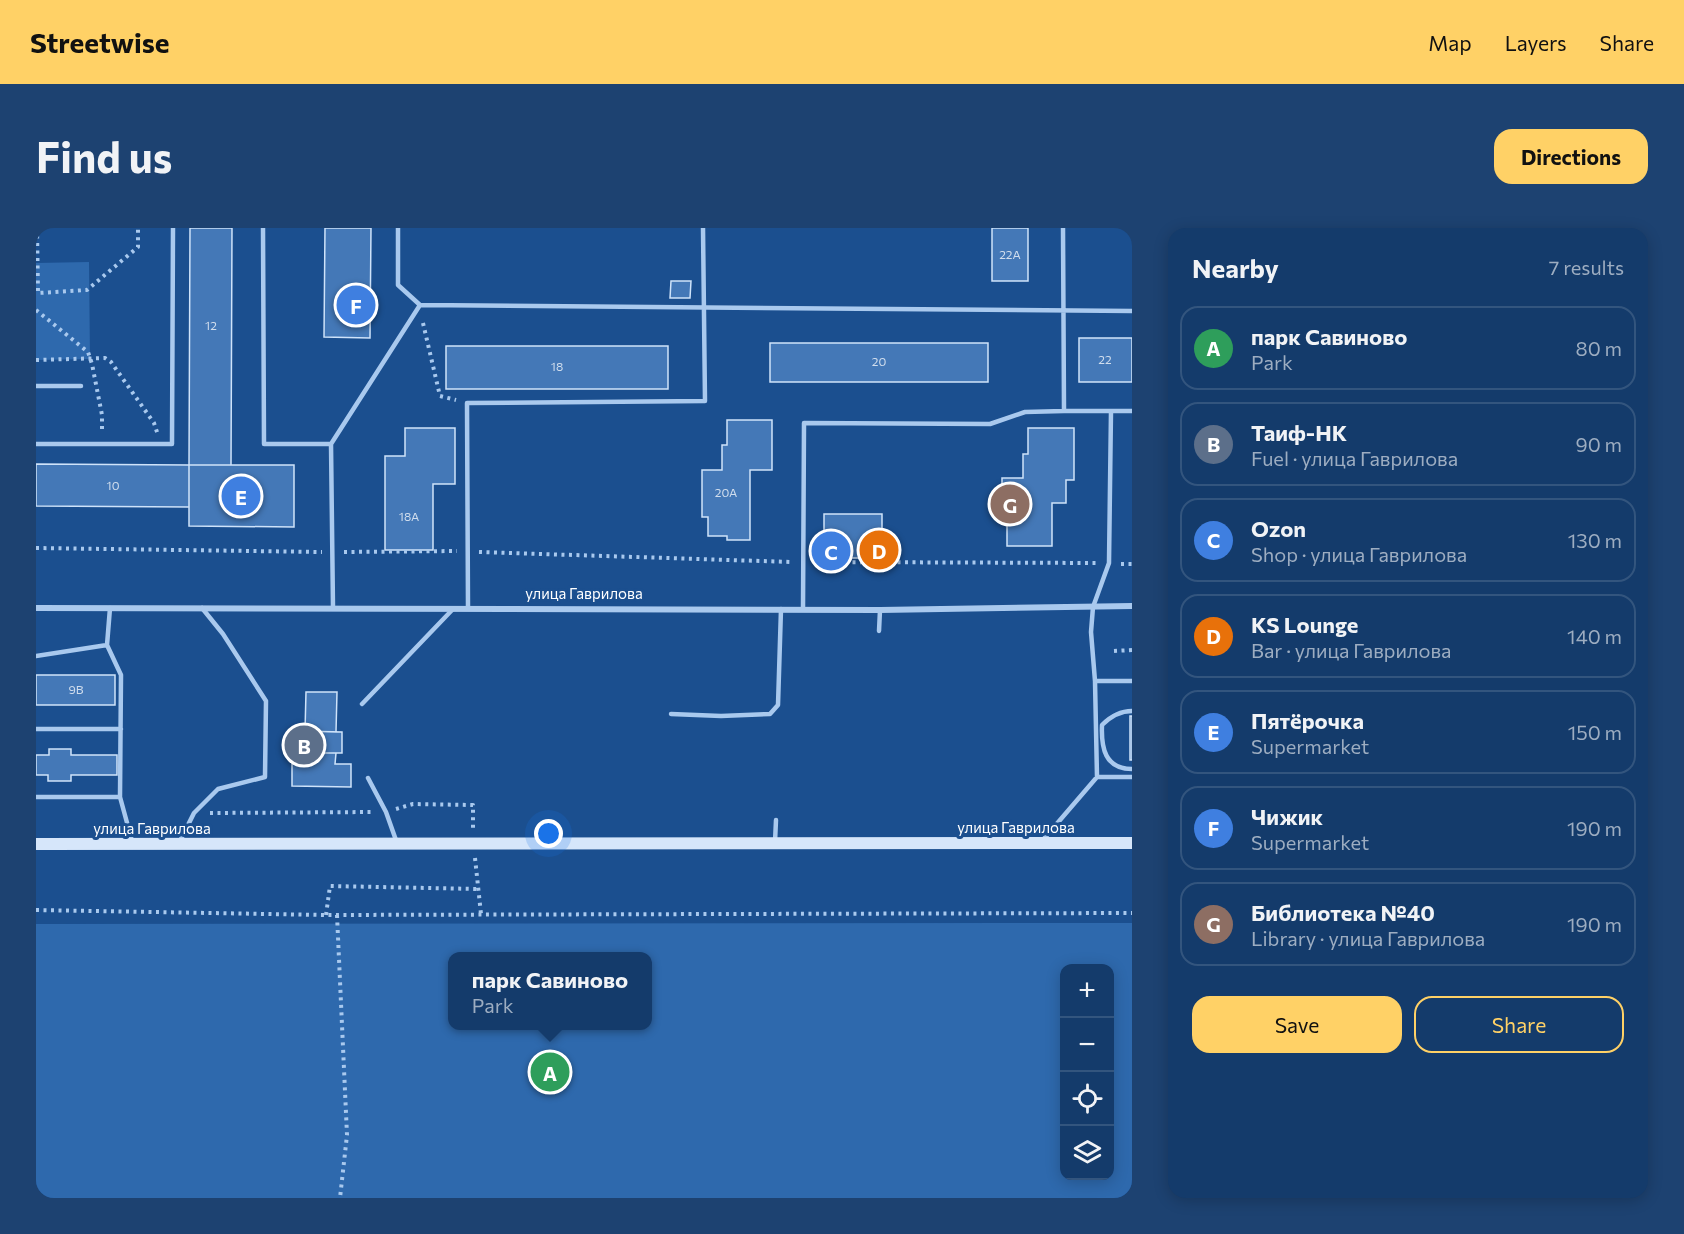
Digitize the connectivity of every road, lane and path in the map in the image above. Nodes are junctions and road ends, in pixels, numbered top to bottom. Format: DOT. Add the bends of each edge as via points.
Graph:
graph roads {
  1 [pos="37,228"];
  2 [pos="138,228"];
  3 [pos="172,228"];
  4 [pos="263,228"];
  5 [pos="398,228"];
  6 [pos="703,228"];
  7 [pos="1063,228"];
  8 [pos="37,295"];
  9 [pos="420,304"];
  10 [pos="704,307"];
  11 [pos="36,310"];
  12 [pos="1064,311"];
  13 [pos="1132,311"];
  14 [pos="90,359"];
  15 [pos="36,360"];
  16 [pos="36,386"];
  17 [pos="81,386"];
  18 [pos="467,403"];
  19 [pos="1064,411"];
  20 [pos="1111,411"];
  21 [pos="1132,411"];
  22 [pos="36,444"];
  23 [pos="103,444"];
  24 [pos="160,444"];
  25 [pos="331,444"];
  26 [pos="36,548"];
  27 [pos="468,551"];
  28 [pos="332,552"];
  29 [pos="803,562"];
  30 [pos="1109,563"];
  31 [pos="1132,564"];
  32 [pos="1132,606"];
  33 [pos="1093,607"];
  34 [pos="36,608"];
  35 [pos="110,608"];
  36 [pos="202,608"];
  37 [pos="453,608"];
  38 [pos="468,608"];
  39 [pos="333,609"];
  40 [pos="781,609"];
  41 [pos="803,609"];
  42 [pos="880,610"];
  43 [pos="879,631"];
  44 [pos="107,645"];
  45 [pos="1132,650"];
  46 [pos="1114,651"];
  47 [pos="36,656"];
  48 [pos="1095,681"];
  49 [pos="1132,681"];
  50 [pos="362,704"];
  51 [pos="1132,711"];
  52 [pos="671,714"];
  53 [pos="36,729"];
  54 [pos="121,729"];
  55 [pos="1132,769"];
  56 [pos="1097,777"];
  57 [pos="1132,777"];
  58 [pos="368,778"];
  59 [pos="36,797"];
  60 [pos="120,797"];
  61 [pos="386,812"];
  62 [pos="194,813"];
  63 [pos="776,820"];
  64 [pos="473,821"];
  65 [pos="396,843"];
  66 [pos="775,843"];
  67 [pos="1041,843"];
  68 [pos="1132,843"];
  69 [pos="36,844"];
  70 [pos="133,844"];
  71 [pos="179,844"];
  72 [pos="476,866"];
  73 [pos="478,889"];
  74 [pos="36,910"];
  75 [pos="1132,913"];
  76 [pos="481,914"];
  77 [pos="326,915"];
  78 [pos="337,915"];
  79 [pos="340,1198"];
  1 -- 8 [label="path"];
  2 -- 8 [label="path" via="138,247 87,290"];
  3 -- 24 [label="lane" via="172,444"];
  4 -- 25 [label="lane" via="264,444"];
  5 -- 9 [label="lane" via="398,285"];
  6 -- 10 [label="lane"];
  7 -- 12 [label="lane"];
  9 -- 10 [label="lane"];
  9 -- 18 [label="path" via="440,396"];
  9 -- 25 [label="lane"];
  10 -- 12 [label="lane"];
  10 -- 18 [label="lane" via="705,401"];
  11 -- 14 [label="path" via="88,352"];
  12 -- 13 [label="lane"];
  12 -- 19 [label="lane"];
  14 -- 15 [label="path"];
  14 -- 23 [label="path" via="102,416"];
  14 -- 24 [label="path" via="105,358 111,362 154,423"];
  16 -- 17 [label="lane"];
  18 -- 27 [label="lane"];
  19 -- 20 [label="lane"];
  19 -- 29 [label="lane" via="1025,412 990,424 804,423"];
  20 -- 21 [label="lane"];
  20 -- 30 [label="lane"];
  22 -- 23 [label="lane"];
  23 -- 24 [label="lane"];
  25 -- 28 [label="lane"];
  26 -- 28 [label="path"];
  27 -- 28 [label="path"];
  27 -- 29 [label="path"];
  27 -- 38 [label="lane"];
  28 -- 39 [label="lane"];
  29 -- 30 [label="path"];
  29 -- 41 [label="lane"];
  30 -- 31 [label="path"];
  30 -- 33 [label="lane"];
  32 -- 33 [label="street, улица Гаврилова"];
  33 -- 42 [label="street, улица Гаврилова"];
  33 -- 48 [label="lane"];
  34 -- 35 [label="street, улица Гаврилова"];
  35 -- 36 [label="street, улица Гаврилова"];
  35 -- 44 [label="lane"];
  36 -- 39 [label="street, улица Гаврилова"];
  36 -- 62 [label="lane" via="266,701 265,777 218,789"];
  37 -- 38 [label="street, улица Гаврилова"];
  37 -- 39 [label="street, улица Гаврилова"];
  37 -- 50 [label="lane"];
  38 -- 40 [label="street, улица Гаврилова"];
  40 -- 41 [label="street, улица Гаврилова"];
  40 -- 52 [label="lane" via="778,705 770,714"];
  41 -- 42 [label="street, улица Гаврилова"];
  42 -- 43 [label="lane"];
  44 -- 47 [label="lane"];
  44 -- 54 [label="lane" via="121,675"];
  45 -- 46 [label="path"];
  48 -- 49 [label="lane"];
  48 -- 56 [label="lane"];
  51 -- 55 [label="lane" via="1110,717 1102,726 1101,741 1106,756 1114,764"];
  53 -- 54 [label="lane"];
  54 -- 60 [label="lane"];
  56 -- 57 [label="lane"];
  56 -- 67 [label="lane"];
  58 -- 61 [label="lane"];
  59 -- 60 [label="lane"];
  60 -- 70 [label="lane"];
  61 -- 62 [label="path"];
  61 -- 64 [label="path" via="413,804 473,805"];
  61 -- 65 [label="lane"];
  62 -- 71 [label="lane"];
  63 -- 66 [label="lane"];
  65 -- 66 [label="main road, улица Гаврилова"];
  65 -- 71 [label="main road, улица Гаврилова"];
  66 -- 67 [label="main road, улица Гаврилова"];
  67 -- 68 [label="main road, улица Гаврилова"];
  69 -- 70 [label="main road, улица Гаврилова"];
  70 -- 71 [label="main road, улица Гаврилова"];
  72 -- 73 [label="path"];
  73 -- 76 [label="path"];
  73 -- 77 [label="path" via="330,886"];
  74 -- 77 [label="path"];
  75 -- 76 [label="path"];
  76 -- 78 [label="path"];
  77 -- 78 [label="path"];
  78 -- 79 [label="path" via="347,1135"];
}
